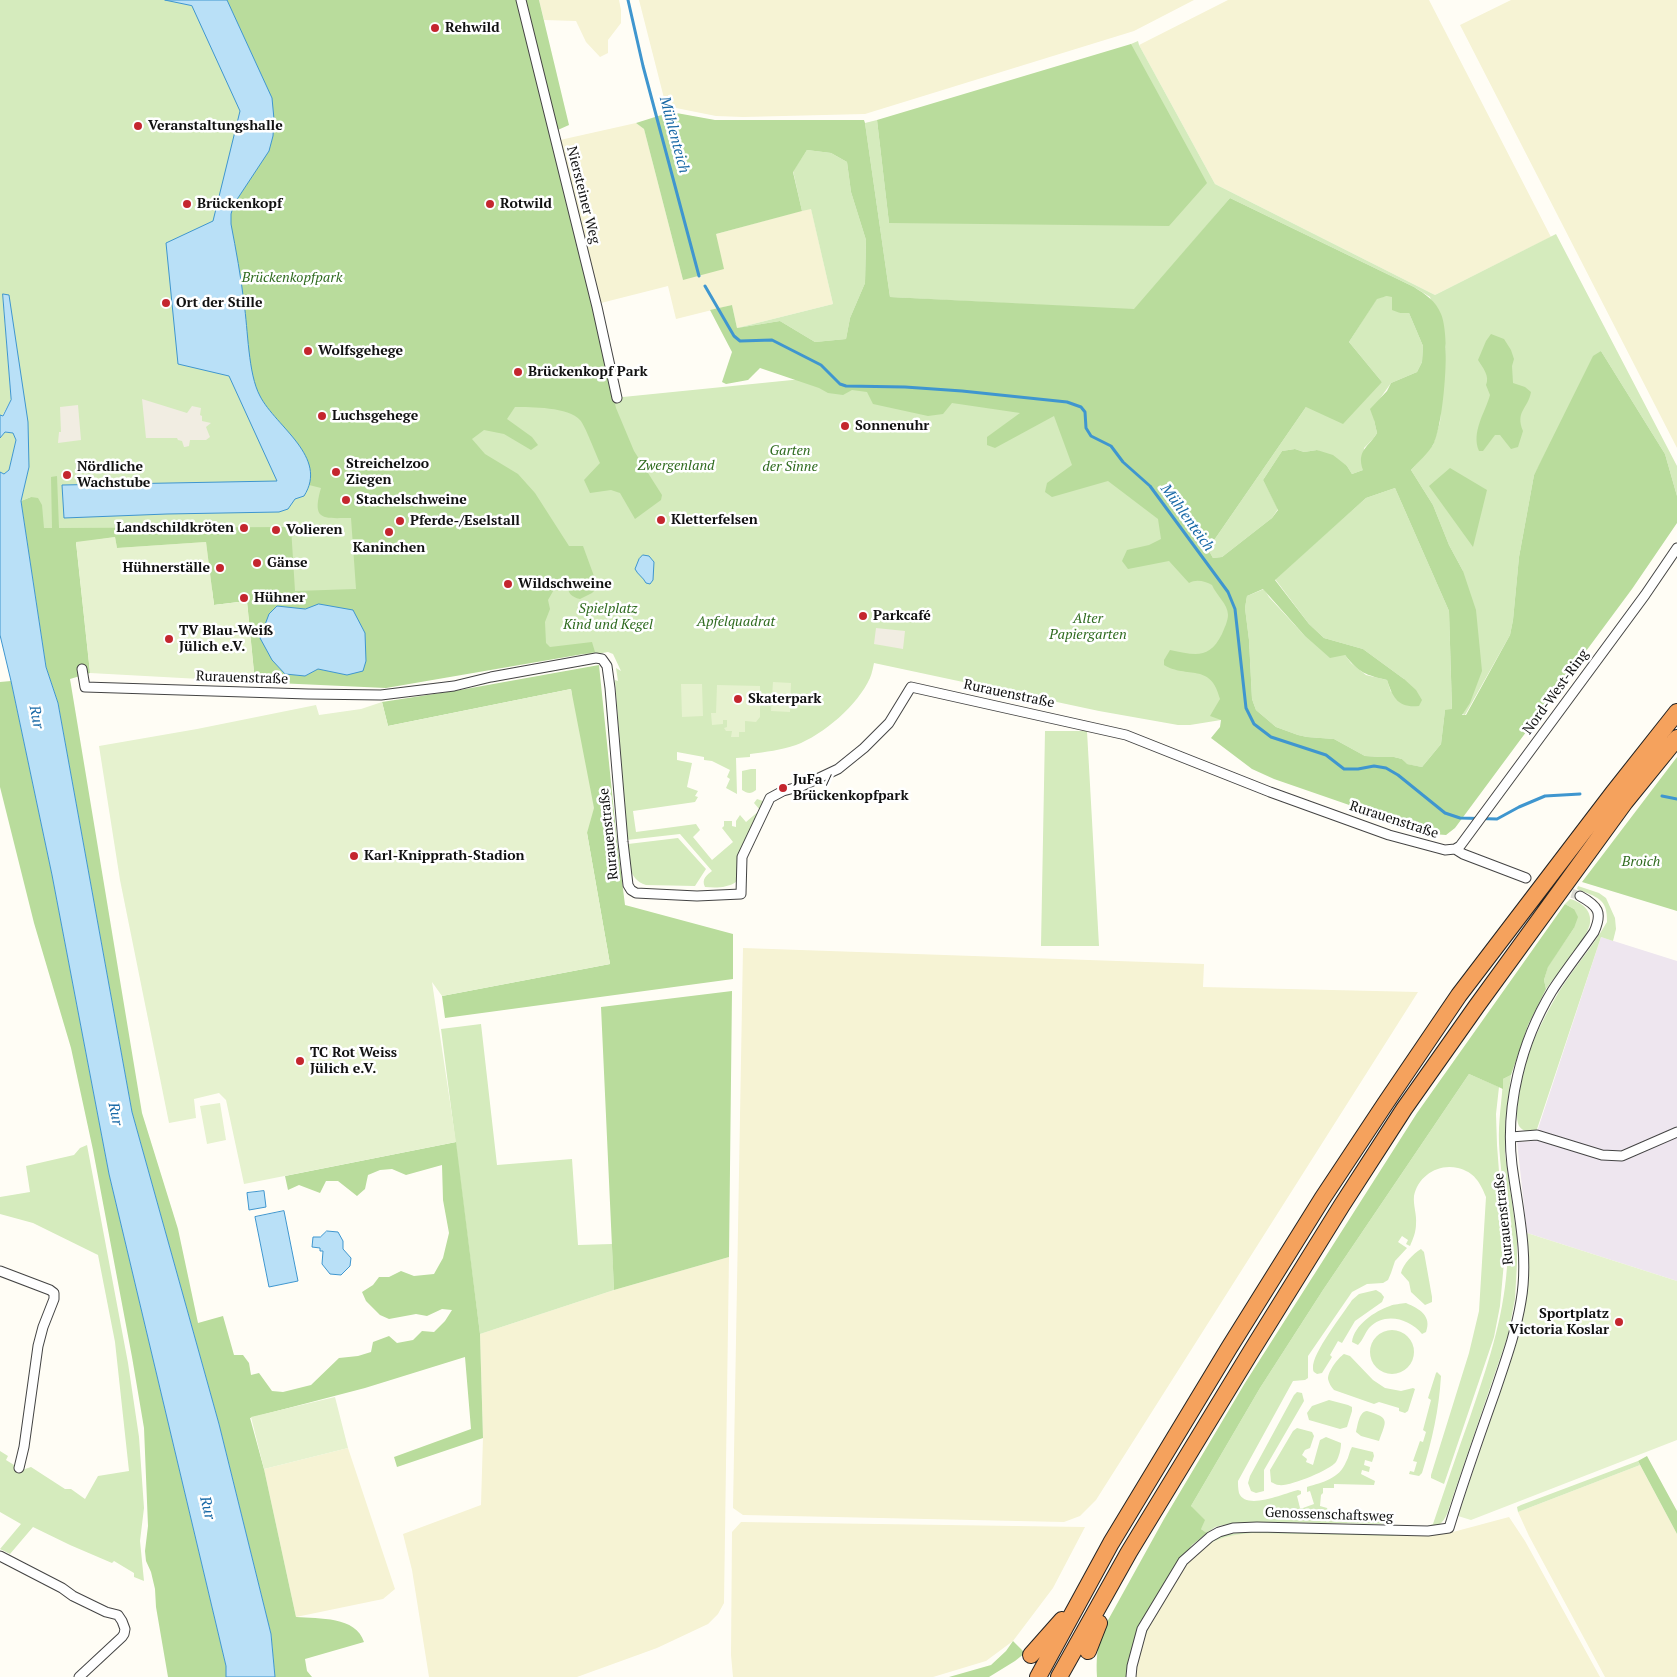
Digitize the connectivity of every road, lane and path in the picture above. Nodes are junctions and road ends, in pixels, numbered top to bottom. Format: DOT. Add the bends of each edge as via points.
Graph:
graph roads {
  1 [pos="521,0"];
  2 [pos="617,398"];
  3 [pos="1677,548"];
  4 [pos="82,669"];
  5 [pos="1677,712"];
  6 [pos="1677,738"];
  7 [pos="1455,849"];
  8 [pos="1526,878"];
  9 [pos="1580,896"];
  10 [pos="1677,1132"];
  11 [pos="1510,1137"];
  12 [pos="0,1271"];
  13 [pos="19,1468"];
  14 [pos="1449,1528"];
  15 [pos="1129,1552"];
  16 [pos="0,1556"];
  17 [pos="1080,1600"];
  18 [pos="1088,1651"];
  19 [pos="1031,1656"];
  20 [pos="79,1677"];
  21 [pos="1038,1677"];
  22 [pos="1059,1677"];
  23 [pos="1131,1677"];
  1 -- 2 [label="street, Niersteiner Weg"];
  3 -- 7 [label="street, Nord-West-Ring"];
  4 -- 7 [label="street, Rurauenstraße" via="85,687 381,695 454,686 602,659 607,666 610,688 628,885 636,893 741,894 742,856 770,798 838,768 864,748 889,723 911,686 1126,734 1270,792 1389,835 1445,850"];
  5 -- 17 [label="highway" via="1465,987 1390,1096 1229,1348"];
  6 -- 15 [label="highway" via="1625,802 1404,1109"];
  7 -- 8 [label="street, Rurauenstraße"];
  9 -- 11 [label="street, Rurauenstraße" via="1593,903 1598,911 1598,925 1552,991 1536,1022 1523,1054 1515,1088"];
  10 -- 11 [label="street" via="1622,1156 1602,1155 1537,1136"];
  11 -- 14 [label="street, Rurauenstraße" via="1522,1233 1522,1300 1513,1338"];
  12 -- 13 [label="street" via="54,1294 38,1346"];
  14 -- 23 [label="street, Genossenschaftsweg" via="1428,1531 1257,1527 1219,1532 1183,1560 1142,1630"];
  15 -- 18 [label="highway"];
  15 -- 22 [label="highway"];
  16 -- 20 [label="street" via="73,1596 118,1615 122,1621 125,1629 122,1638"];
  17 -- 19 [label="highway"];
  17 -- 21 [label="highway"];
}
